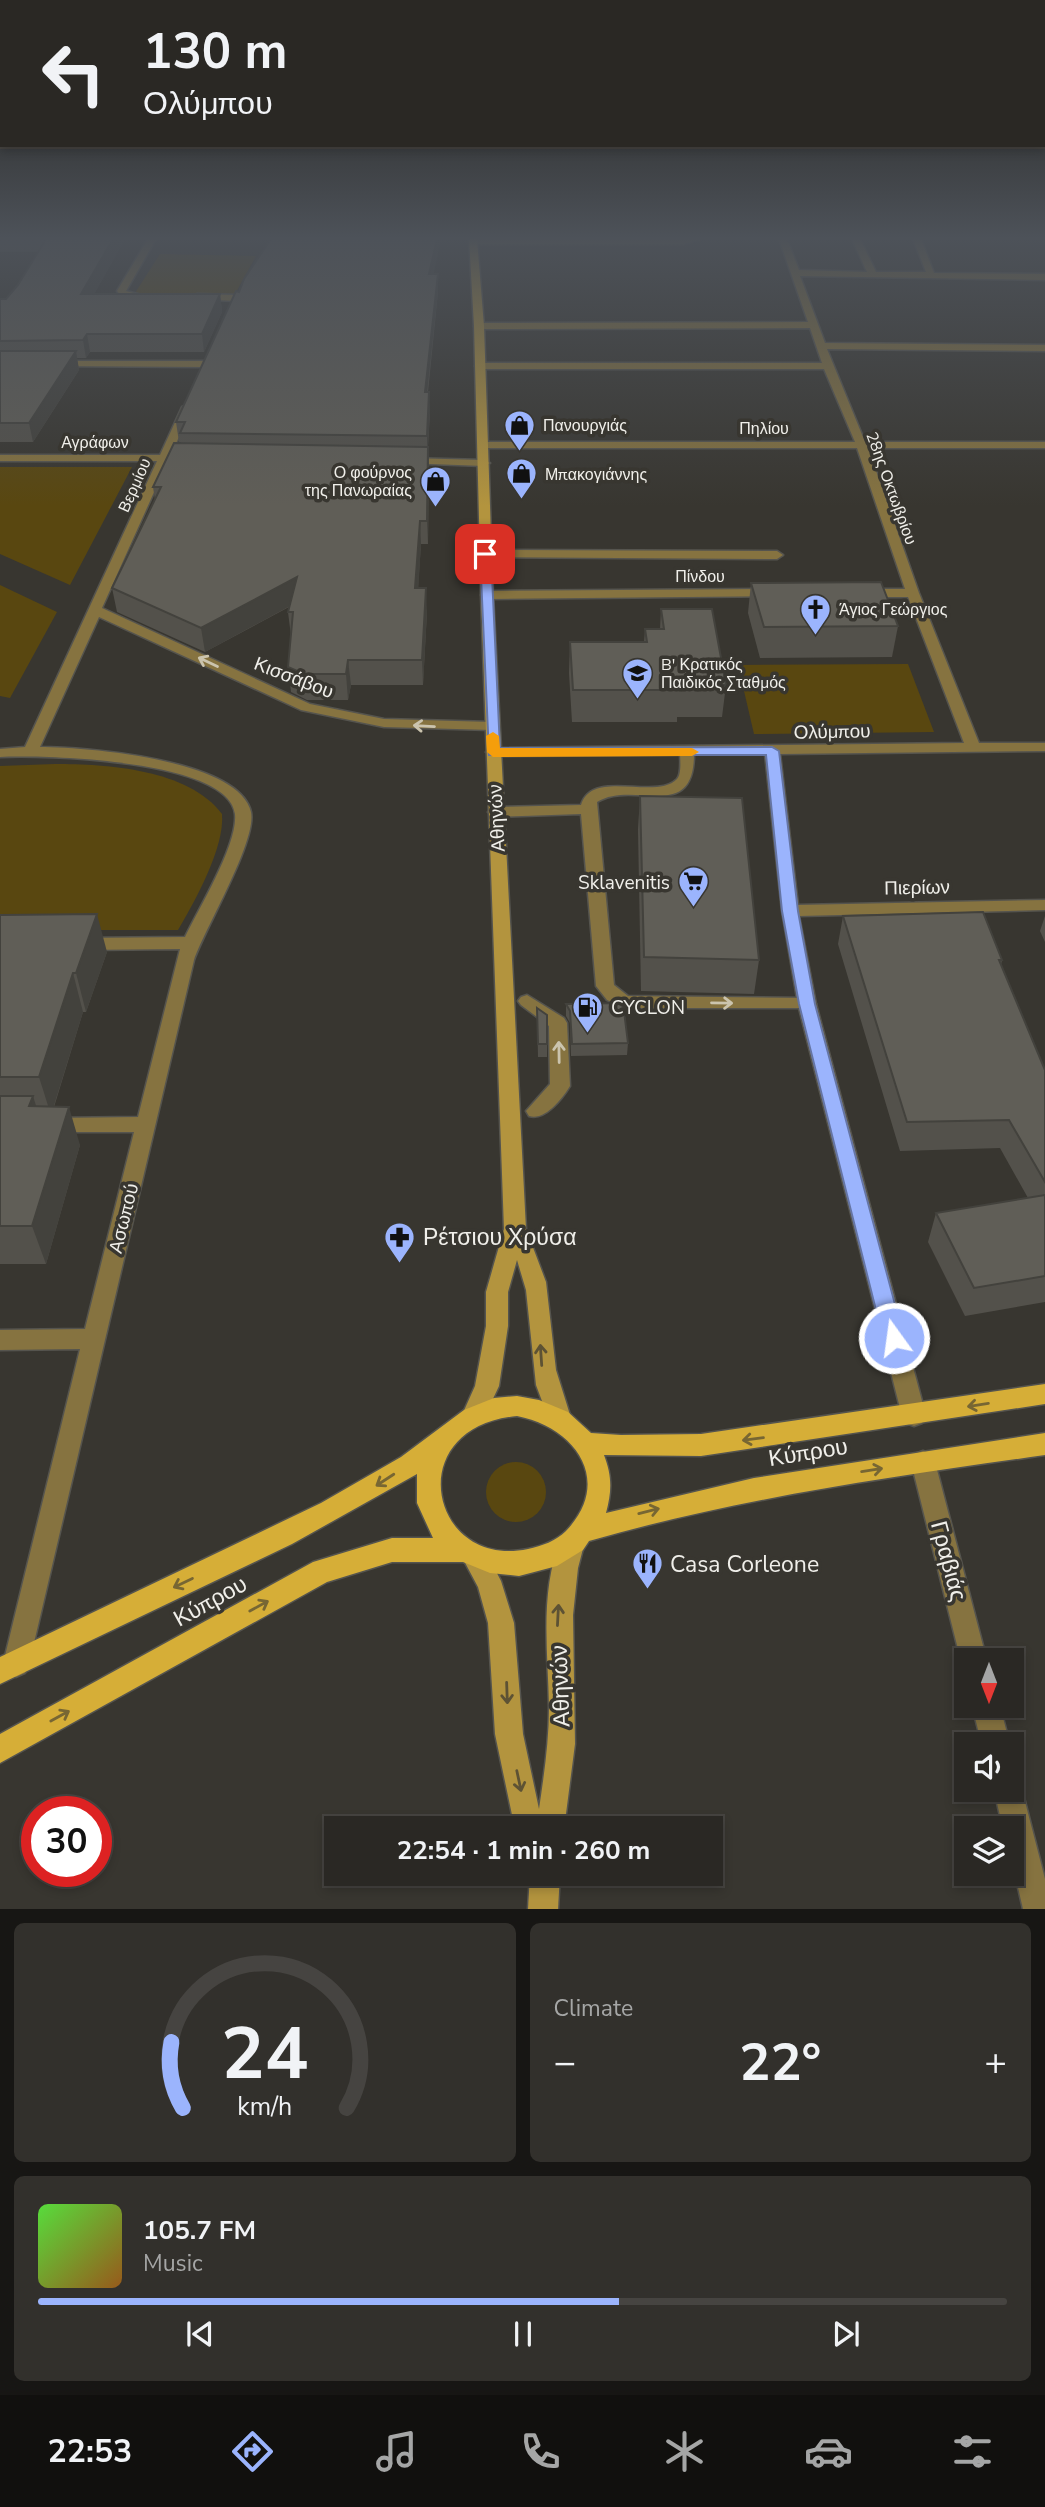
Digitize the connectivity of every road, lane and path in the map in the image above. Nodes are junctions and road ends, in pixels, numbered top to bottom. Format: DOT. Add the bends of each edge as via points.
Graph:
graph roads {
  1 [pos="479,328"];
  2 [pos="814,328"];
  3 [pos="821,346"];
  4 [pos="1045,348"];
  5 [pos="41,364"];
  6 [pos="206,365"];
  7 [pos="480,366"];
  8 [pos="828,366"];
  9 [pos="190,399"];
  10 [pos="484,444"];
  11 [pos="861,444"];
  12 [pos="1045,445"];
  13 [pos="0,458"];
  14 [pos="164,458"];
  15 [pos="191,458"];
  16 [pos="398,461"];
  17 [pos="484,463"];
  18 [pos="485,554"];
  19 [pos="777,555"];
  20 [pos="788,593"];
  21 [pos="844,593"];
  22 [pos="913,593"];
  23 [pos="487,595"];
  24 [pos="95,610"];
  25 [pos="492,726"];
  26 [pos="1045,747"];
  27 [pos="973,748"];
  28 [pos="31,751"];
  29 [pos="772,751"];
  30 [pos="493,752"];
  31 [pos="687,752"];
  32 [pos="0,753"];
  33 [pos="588,809"];
  34 [pos="496,811"];
  35 [pos="1045,905"];
  36 [pos="790,911"];
  37 [pos="190,943"];
  38 [pos="68,944"];
  39 [pos="527,1001"];
  40 [pos="807,1004"];
  41 [pos="536,1111"];
  42 [pos="146,1124"];
  43 [pos="26,1125"];
  44 [pos="515,1229"];
  45 [pos="93,1339"];
  46 [pos="0,1340"];
  47 [pos="1045,1394"];
  48 [pos="474,1415"];
  49 [pos="914,1416"];
  50 [pos="559,1418"];
  51 [pos="442,1441"];
  52 [pos="586,1443"];
  53 [pos="1045,1444"];
  54 [pos="923,1462"];
  55 [pos="577,1538"];
  56 [pos="469,1554"];
  57 [pos="971,1648"];
  58 [pos="8,1667"];
  59 [pos="0,1749"];
  60 [pos="1011,1802"];
  61 [pos="526,1816"];
  62 [pos="552,1816"];
  63 [pos="1038,1909"];
  1 -- 7 [label="main road, Αθηνών"];
  2 -- 3 [label="street, 28ης Οκτωβρίου"];
  3 -- 4 [label="street"];
  3 -- 8 [label="street, 28ης Οκτωβρίου"];
  5 -- 6 [label="street"];
  7 -- 8 [label="street"];
  7 -- 10 [label="main road, Αθηνών"];
  8 -- 11 [label="street, 28ης Οκτωβρίου"];
  9 -- 14 [label="street, Βερμίου"];
  10 -- 11 [label="street, Πηλίου"];
  10 -- 17 [label="main road, Αθηνών"];
  11 -- 12 [label="street, Πηλίου"];
  11 -- 22 [label="street, 28ης Οκτωβρίου"];
  13 -- 14 [label="street, Αγράφων"];
  14 -- 15 [label="street, Αγράφων"];
  14 -- 24 [label="street, Βερμίου"];
  16 -- 17 [label="street"];
  17 -- 18 [label="main road, Αθηνών"];
  18 -- 19 [label="street"];
  18 -- 23 [label="main road, Αθηνών"];
  20 -- 23 [label="street, Πίνδου"];
  21 -- 22 [label="street"];
  22 -- 27 [label="street, 28ης Οκτωβρίου"];
  23 -- 25 [label="main road, Αθηνών"];
  25 -- 24 [label="street, Κισσάβου, one-way" via="384,723 306,707"];
  24 -- 28 [label="street, Βερμίου"];
  25 -- 30 [label="main road, Αθηνών"];
  26 -- 27 [label="street, Ολύμπου"];
  27 -- 29 [label="street, Ολύμπου"];
  28 -- 32 [label="street"];
  28 -- 37 [label="street, Ασωπού" via="130,758 170,768 223,787 241,804 244,813 233,856"];
  29 -- 31 [label="street, Ολύμπου"];
  29 -- 36 [label="street"];
  30 -- 31 [label="street, Ολύμπου"];
  30 -- 34 [label="main road, Αθηνών"];
  31 -- 33 [label="street" via="683,782 665,791 604,791 590,800"];
  33 -- 34 [label="street"];
  33 -- 40 [label="street, one-way" via="603,981 608,992 625,1002"];
  34 -- 44 [label="main road, Αθηνών"];
  35 -- 36 [label="street, Πιερίων"];
  36 -- 40 [label="street"];
  37 -- 38 [label="street"];
  37 -- 42 [label="street, Ασωπού"];
  41 -- 39 [label="street, one-way" via="560,1086 558,1023"];
  40 -- 49 [label="street"];
  42 -- 43 [label="street"];
  42 -- 45 [label="street, Ασωπού"];
  44 -- 48 [label="main road, Αθηνών" via="497,1292 496,1336 486,1386"];
  50 -- 44 [label="main road, Αθηνών, one-way" via="542,1368 537,1288"];
  45 -- 46 [label="street"];
  45 -- 58 [label="street, Ασωπού"];
  47 -- 49 [label="main road, Κύπρου, one-way"];
  48 -- 50 [label="main road, Κύπρου" via="516,1406"];
  48 -- 51 [label="main road, Κύπρου"];
  49 -- 52 [label="main road, Κύπρου, one-way" via="701,1445"];
  50 -- 52 [label="main road, Κύπρου"];
  51 -- 56 [label="main road, Κύπρου" via="429,1469 428,1499 440,1527"];
  51 -- 58 [label="main road, Κύπρου, one-way" via="377,1485"];
  52 -- 55 [label="main road, Κύπρου" via="599,1478 599,1496"];
  53 -- 54 [label="main road, Κύπρου"];
  55 -- 54 [label="main road, Κύπρου, one-way" via="643,1512"];
  54 -- 57 [label="street, Γραβιάς"];
  55 -- 56 [label="main road, Κύπρου" via="550,1557 525,1564 499,1564"];
  62 -- 55 [label="main road, Αθηνών, one-way" via="562,1732 559,1595 562,1572"];
  59 -- 56 [label="main road, Κύπρου, one-way" via="322,1572 392,1550"];
  56 -- 61 [label="main road, one-way" via="489,1579 500,1610 506,1644 509,1734"];
  60 -- 63 [label="street"];
}
